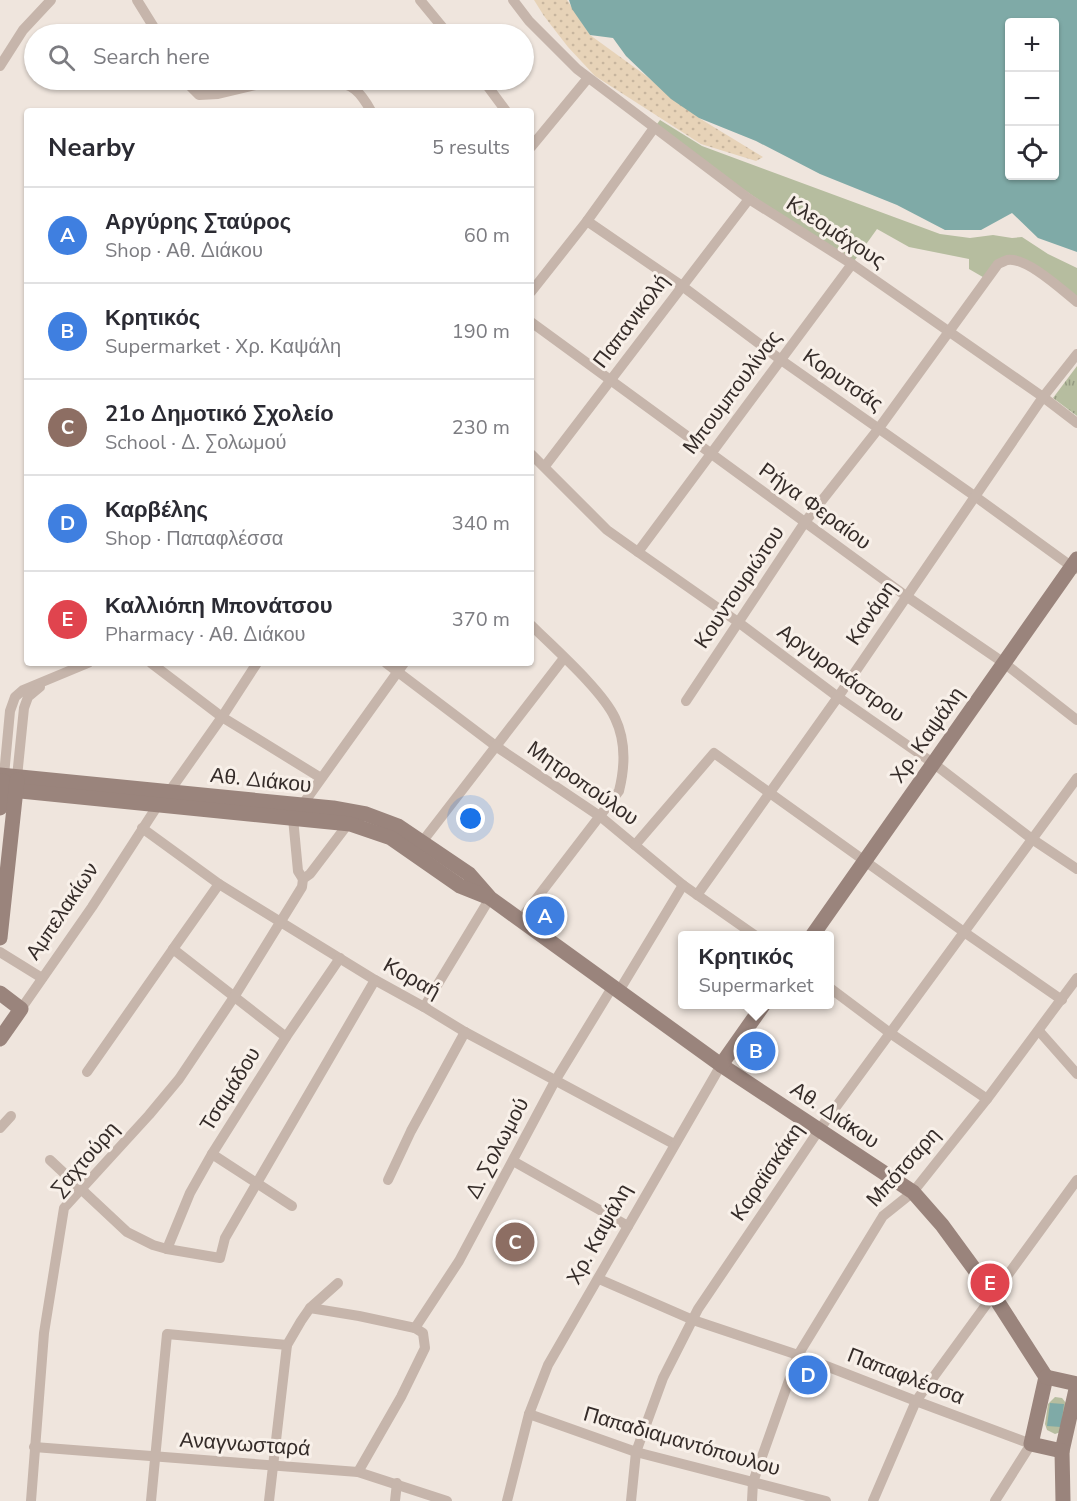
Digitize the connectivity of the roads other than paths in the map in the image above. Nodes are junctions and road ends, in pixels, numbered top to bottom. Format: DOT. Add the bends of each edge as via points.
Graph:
graph roads {
  1 [pos="51,0"];
  2 [pos="137,0"];
  3 [pos="420,0"];
  4 [pos="513,0"];
  5 [pos="29,24"];
  6 [pos="152,24"];
  7 [pos="440,24"];
  8 [pos="24,29"];
  9 [pos="0,66"];
  10 [pos="588,78"];
  11 [pos="194,90"];
  12 [pos="235,90"];
  13 [pos="356,90"];
  14 [pos="491,90"];
  15 [pos="369,108"];
  16 [pos="505,108"];
  17 [pos="654,128"];
  18 [pos="534,143"];
  19 [pos="749,199"];
  20 [pos="587,221"];
  21 [pos="852,264"];
  22 [pos="682,286"];
  23 [pos="534,288"];
  24 [pos="1077,303"];
  25 [pos="534,324"];
  26 [pos="949,333"];
  27 [pos="1077,354"];
  28 [pos="781,360"];
  29 [pos="610,381"];
  30 [pos="1043,397"];
  31 [pos="1077,423"];
  32 [pos="879,428"];
  33 [pos="710,453"];
  34 [pos="534,457"];
  35 [pos="545,466"];
  36 [pos="976,497"];
  37 [pos="805,522"];
  38 [pos="642,548"];
  39 [pos="1075,566"];
  40 [pos="906,596"];
  41 [pos="738,622"];
  42 [pos="534,628"];
  43 [pos="564,658"];
  44 [pos="1004,663"];
  45 [pos="81,666"];
  46 [pos="155,666"];
  47 [pos="255,666"];
  48 [pos="401,667"];
  49 [pos="838,697"];
  50 [pos="686,701"];
  51 [pos="222,717"];
  52 [pos="1077,720"];
  53 [pos="496,747"];
  54 [pos="933,764"];
  55 [pos="321,778"];
  56 [pos="1077,778"];
  57 [pos="6,783"];
  58 [pos="169,792"];
  59 [pos="770,792"];
  60 [pos="158,805"];
  61 [pos="302,805"];
  62 [pos="0,808"];
  63 [pos="601,817"];
  64 [pos="293,818"];
  65 [pos="348,824"];
  66 [pos="142,828"];
  67 [pos="1032,839"];
  68 [pos="422,842"];
  69 [pos="635,845"];
  70 [pos="866,860"];
  71 [pos="1077,869"];
  72 [pos="303,879"];
  73 [pos="219,884"];
  74 [pos="683,885"];
  75 [pos="697,895"];
  76 [pos="490,898"];
  77 [pos="520,920"];
  78 [pos="279,921"];
  79 [pos="749,931"];
  80 [pos="816,931"];
  81 [pos="964,932"];
  82 [pos="0,938"];
  83 [pos="173,949"];
  84 [pos="0,952"];
  85 [pos="340,958"];
  86 [pos="42,978"];
  87 [pos="1077,978"];
  88 [pos="375,980"];
  89 [pos="616,989"];
  90 [pos="834,991"];
  91 [pos="0,993"];
  92 [pos="234,997"];
  93 [pos="1062,1000"];
  94 [pos="424,1007"];
  95 [pos="21,1009"];
  96 [pos="761,1009"];
  97 [pos="1039,1030"];
  98 [pos="465,1032"];
  99 [pos="890,1033"];
  100 [pos="286,1037"];
  101 [pos="0,1039"];
  102 [pos="722,1065"];
  103 [pos="87,1072"];
  104 [pos="1077,1074"];
  105 [pos="555,1081"];
  106 [pos="987,1099"];
  107 [pos="11,1116"];
  108 [pos="0,1128"];
  109 [pos="819,1130"];
  110 [pos="674,1144"];
  111 [pos="212,1154"];
  112 [pos="50,1160"];
  113 [pos="513,1161"];
  114 [pos="388,1180"];
  115 [pos="1077,1180"];
  116 [pos="257,1184"];
  117 [pos="82,1188"];
  118 [pos="913,1192"];
  119 [pos="291,1206"];
  120 [pos="628,1226"];
  121 [pos="167,1249"];
  122 [pos="599,1279"];
  123 [pos="338,1283"];
  124 [pos="994,1296"];
  125 [pos="310,1308"];
  126 [pos="693,1320"];
  127 [pos="419,1330"];
  128 [pos="287,1345"];
  129 [pos="798,1355"];
  130 [pos="1046,1377"];
  131 [pos="1077,1385"];
  132 [pos="916,1401"];
  133 [pos="529,1414"];
  134 [pos="1031,1444"];
  135 [pos="34,1447"];
  136 [pos="1062,1451"];
  137 [pos="636,1452"];
  138 [pos="154,1456"];
  139 [pos="272,1466"];
  140 [pos="358,1472"];
  141 [pos="753,1482"];
  142 [pos="397,1483"];
  143 [pos="31,1501"];
  144 [pos="151,1501"];
  145 [pos="269,1501"];
  146 [pos="395,1501"];
  147 [pos="447,1501"];
  148 [pos="507,1501"];
  149 [pos="631,1501"];
  150 [pos="752,1501"];
  151 [pos="826,1501"];
  152 [pos="873,1501"];
  153 [pos="995,1501"];
  154 [pos="1063,1501"];
  1 -- 5 [label="street"];
  2 -- 6 [label="street"];
  3 -- 7 [label="street"];
  4 -- 10 [label="street, Κλεομάχους"];
  8 -- 9 [label="street"];
  10 -- 17 [label="street, Κλεομάχους"];
  10 -- 18 [label="street"];
  11 -- 12 [label="street" via="199,95"];
  13 -- 15 [label="street"];
  14 -- 16 [label="street"];
  17 -- 19 [label="street, Κλεομάχους"];
  17 -- 20 [label="street"];
  19 -- 21 [label="street, Κλεομάχους"];
  19 -- 22 [label="street, Παπανικολή"];
  20 -- 22 [label="street, Κορυτσάς"];
  20 -- 23 [label="street"];
  21 -- 26 [label="street, Κλεομάχους"];
  21 -- 28 [label="street, Μπουμπουλίνας"];
  22 -- 28 [label="street, Κορυτσάς"];
  22 -- 29 [label="street, Παπανικολή"];
  24 -- 26 [label="street, Κουντουριώτου" via="1021,262 1007,260 998,264"];
  25 -- 29 [label="street, Ρήγα Φεραίου"];
  26 -- 30 [label="street, Κλεομάχους"];
  26 -- 32 [label="street, Κουντουριώτου"];
  27 -- 30 [label="street, Κανάρη"];
  28 -- 32 [label="street, Κορυτσάς"];
  28 -- 33 [label="street, Μπουμπουλίνας"];
  29 -- 33 [label="street, Ρήγα Φεραίου"];
  29 -- 35 [label="street, Παπανικολή"];
  30 -- 31 [label="street, Κλεομάχους"];
  30 -- 36 [label="street, Κανάρη"];
  32 -- 36 [label="street, Κορυτσάς"];
  32 -- 37 [label="street, Κουντουριώτου"];
  33 -- 37 [label="street, Ρήγα Φεραίου"];
  33 -- 38 [label="street, Μπουμπουλίνας"];
  34 -- 35 [label="street, Αργυροκάστρου"];
  35 -- 38 [label="street, Αργυροκάστρου" via="607,530"];
  36 -- 39 [label="street, Κορυτσάς"];
  36 -- 40 [label="street, Κανάρη"];
  37 -- 40 [label="street, Ρήγα Φεραίου"];
  37 -- 41 [label="street, Κουντουριώτου"];
  38 -- 41 [label="street, Αργυροκάστρου"];
  39 -- 44 [label="street, Χρ. Καψάλη"];
  40 -- 44 [label="street, Ρήγα Φεραίου"];
  40 -- 49 [label="street, Κανάρη"];
  41 -- 49 [label="street, Αργυροκάστρου"];
  41 -- 50 [label="street, Κουντουριώτου"];
  42 -- 43 [label="street"];
  43 -- 53 [label="street"];
  43 -- 63 [label="street" via="615,718 624,748 624,774 619,791"];
  44 -- 52 [label="street, Ρήγα Φεραίου"];
  44 -- 54 [label="street, Χρ. Καψάλη"];
  45 -- 57 [label="street" via="50,679 28,697"];
  46 -- 51 [label="street"];
  47 -- 51 [label="street"];
  48 -- 53 [label="street, Μητροπούλου"];
  48 -- 55 [label="street"];
  49 -- 54 [label="street, Αργυροκάστρου"];
  49 -- 59 [label="street, Κανάρη"];
  51 -- 55 [label="street"];
  51 -- 58 [label="street"];
  53 -- 63 [label="street, Μητροπούλου"];
  53 -- 68 [label="street"];
  54 -- 67 [label="street, Αργυροκάστρου"];
  54 -- 70 [label="street, Χρ. Καψάλη"];
  55 -- 61 [label="street"];
  56 -- 67 [label="street, Καραϊσκάκη"];
  57 -- 58 [label="street, Αθ. Διάκου"];
  57 -- 60 [label="street, Αθ. Διάκου"];
  57 -- 62 [label="street"];
  57 -- 82 [label="street"];
  58 -- 61 [label="street, Αθ. Διάκου"];
  59 -- 69 [label="street" via="714,753"];
  59 -- 70 [label="street"];
  59 -- 75 [label="street, Κανάρη"];
  60 -- 64 [label="street, Αθ. Διάκου"];
  60 -- 66 [label="street, Αμπελακίων"];
  61 -- 64 [label="street"];
  61 -- 68 [label="street, Αθ. Διάκου" via="351,810 381,819"];
  63 -- 69 [label="street, Μητροπούλου"];
  63 -- 77 [label="street"];
  64 -- 65 [label="street, Αθ. Διάκου"];
  64 -- 72 [label="street" via="298,871"];
  65 -- 72 [label="street, Σαχτούρη"];
  65 -- 76 [label="street, Αθ. Διάκου" via="391,838 460,886"];
  66 -- 73 [label="street, Κοραή"];
  66 -- 86 [label="street, Αμπελακίων"];
  67 -- 71 [label="street, Αργυροκάστρου"];
  67 -- 81 [label="street, Καραϊσκάκη"];
  68 -- 76 [label="street, Αθ. Διάκου" via="469,874"];
  69 -- 74 [label="street, Μητροπούλου"];
  70 -- 80 [label="street, Χρ. Καψάλη"];
  70 -- 81 [label="street"];
  72 -- 78 [label="street, Σαχτούρη" via="302,887"];
  73 -- 78 [label="street, Κοραή"];
  73 -- 83 [label="street"];
  74 -- 75 [label="street, Μητροπούλου"];
  74 -- 89 [label="street"];
  75 -- 79 [label="street, Μητροπούλου"];
  76 -- 77 [label="street, Αθ. Διάκου"];
  76 -- 94 [label="street"];
  77 -- 89 [label="street, Αθ. Διάκου"];
  78 -- 85 [label="street, Κοραή"];
  78 -- 92 [label="street, Σαχτούρη"];
  81 -- 93 [label="street"];
  81 -- 99 [label="street, Καραϊσκάκη"];
  83 -- 92 [label="street"];
  83 -- 103 [label="street"];
  84 -- 86 [label="street"];
  85 -- 88 [label="street, Κοραή"];
  85 -- 100 [label="street, Τσαμάδου"];
  86 -- 95 [label="street, Αμπελακίων"];
  87 -- 93 [label="street, Μπότσαρη"];
  88 -- 94 [label="street, Κοραή"];
  88 -- 116 [label="street"];
  89 -- 102 [label="street, Αθ. Διάκου"];
  89 -- 105 [label="street, Δ. Σολωμού"];
  90 -- 99 [label="street"];
  91 -- 95 [label="street"];
  92 -- 100 [label="street"];
  92 -- 117 [label="street, Σαχτούρη" via="179,1079"];
  93 -- 97 [label="street, Μπότσαρη"];
  94 -- 98 [label="street, Κοραή"];
  95 -- 101 [label="street, Αμπελακίων"];
  96 -- 102 [label="street, Χρ. Καψάλη"];
  97 -- 104 [label="street"];
  97 -- 106 [label="street, Μπότσαρη"];
  98 -- 105 [label="street, Κοραή"];
  98 -- 114 [label="street"];
  99 -- 106 [label="street"];
  99 -- 109 [label="street, Καραϊσκάκη"];
  100 -- 111 [label="street, Τσαμάδου"];
  102 -- 109 [label="street, Αθ. Διάκου"];
  102 -- 110 [label="street, Χρ. Καψάλη"];
  105 -- 110 [label="street, Κοραή"];
  105 -- 113 [label="street, Δ. Σολωμού"];
  106 -- 118 [label="street, Μπότσαρη"];
  107 -- 108 [label="street"];
  109 -- 118 [label="street, Αθ. Διάκου"];
  109 -- 126 [label="street, Καραϊσκάκη"];
  110 -- 120 [label="street, Χρ. Καψάλη"];
  111 -- 116 [label="street"];
  111 -- 121 [label="street, Τσαμάδου" via="190,1193"];
  112 -- 117 [label="street"];
  113 -- 120 [label="street"];
  113 -- 127 [label="street, Δ. Σολωμού"];
  115 -- 124 [label="street"];
  116 -- 119 [label="street"];
  116 -- 121 [label="street" via="225,1238 220,1258"];
  117 -- 121 [label="street" via="127,1232"];
  117 -- 135 [label="street, Σαχτούρη" via="64,1208 44,1333"];
  118 -- 124 [label="street, Αθ. Διάκου"];
  118 -- 129 [label="street, Μπότσαρη" via="883,1216"];
  120 -- 122 [label="street, Χρ. Καψάλη"];
  122 -- 126 [label="street, Παπαφλέσσα"];
  122 -- 133 [label="street, Χρ. Καψάλη" via="548,1365"];
  123 -- 125 [label="street"];
  124 -- 130 [label="street, Αθ. Διάκου"];
  124 -- 132 [label="street"];
  125 -- 127 [label="street"];
  125 -- 128 [label="street"];
  126 -- 129 [label="street, Παπαφλέσσα"];
  126 -- 137 [label="street, Καραϊσκάκη" via="663,1378"];
  127 -- 140 [label="street, Δ. Σολωμού" via="425,1348"];
  128 -- 138 [label="street" via="167,1334"];
  128 -- 139 [label="street"];
  129 -- 132 [label="street, Παπαφλέσσα"];
  129 -- 141 [label="street, Μπότσαρη"];
  130 -- 131 [label="street"];
  130 -- 134 [label="street"];
  131 -- 136 [label="street"];
  132 -- 134 [label="street, Παπαφλέσσα"];
  132 -- 152 [label="street"];
  133 -- 137 [label="street, Παπαδιαμαντόπουλου"];
  133 -- 148 [label="street, Χρ. Καψάλη"];
  134 -- 136 [label="street"];
  134 -- 153 [label="street"];
  135 -- 138 [label="street, Αναγνωσταρά"];
  135 -- 143 [label="street, Σαχτούρη"];
  136 -- 154 [label="street"];
  137 -- 141 [label="street, Παπαδιαμαντόπουλου"];
  137 -- 149 [label="street, Καραϊσκάκη"];
  138 -- 139 [label="street, Αναγνωσταρά"];
  138 -- 144 [label="street"];
  139 -- 140 [label="street, Αναγνωσταρά"];
  139 -- 145 [label="street"];
  140 -- 142 [label="street, Αναγνωσταρά"];
  141 -- 150 [label="street, Μπότσαρη"];
  141 -- 151 [label="street, Παπαδιαμαντόπουλου"];
  142 -- 146 [label="street"];
  142 -- 147 [label="street, Αναγνωσταρά"];
}
